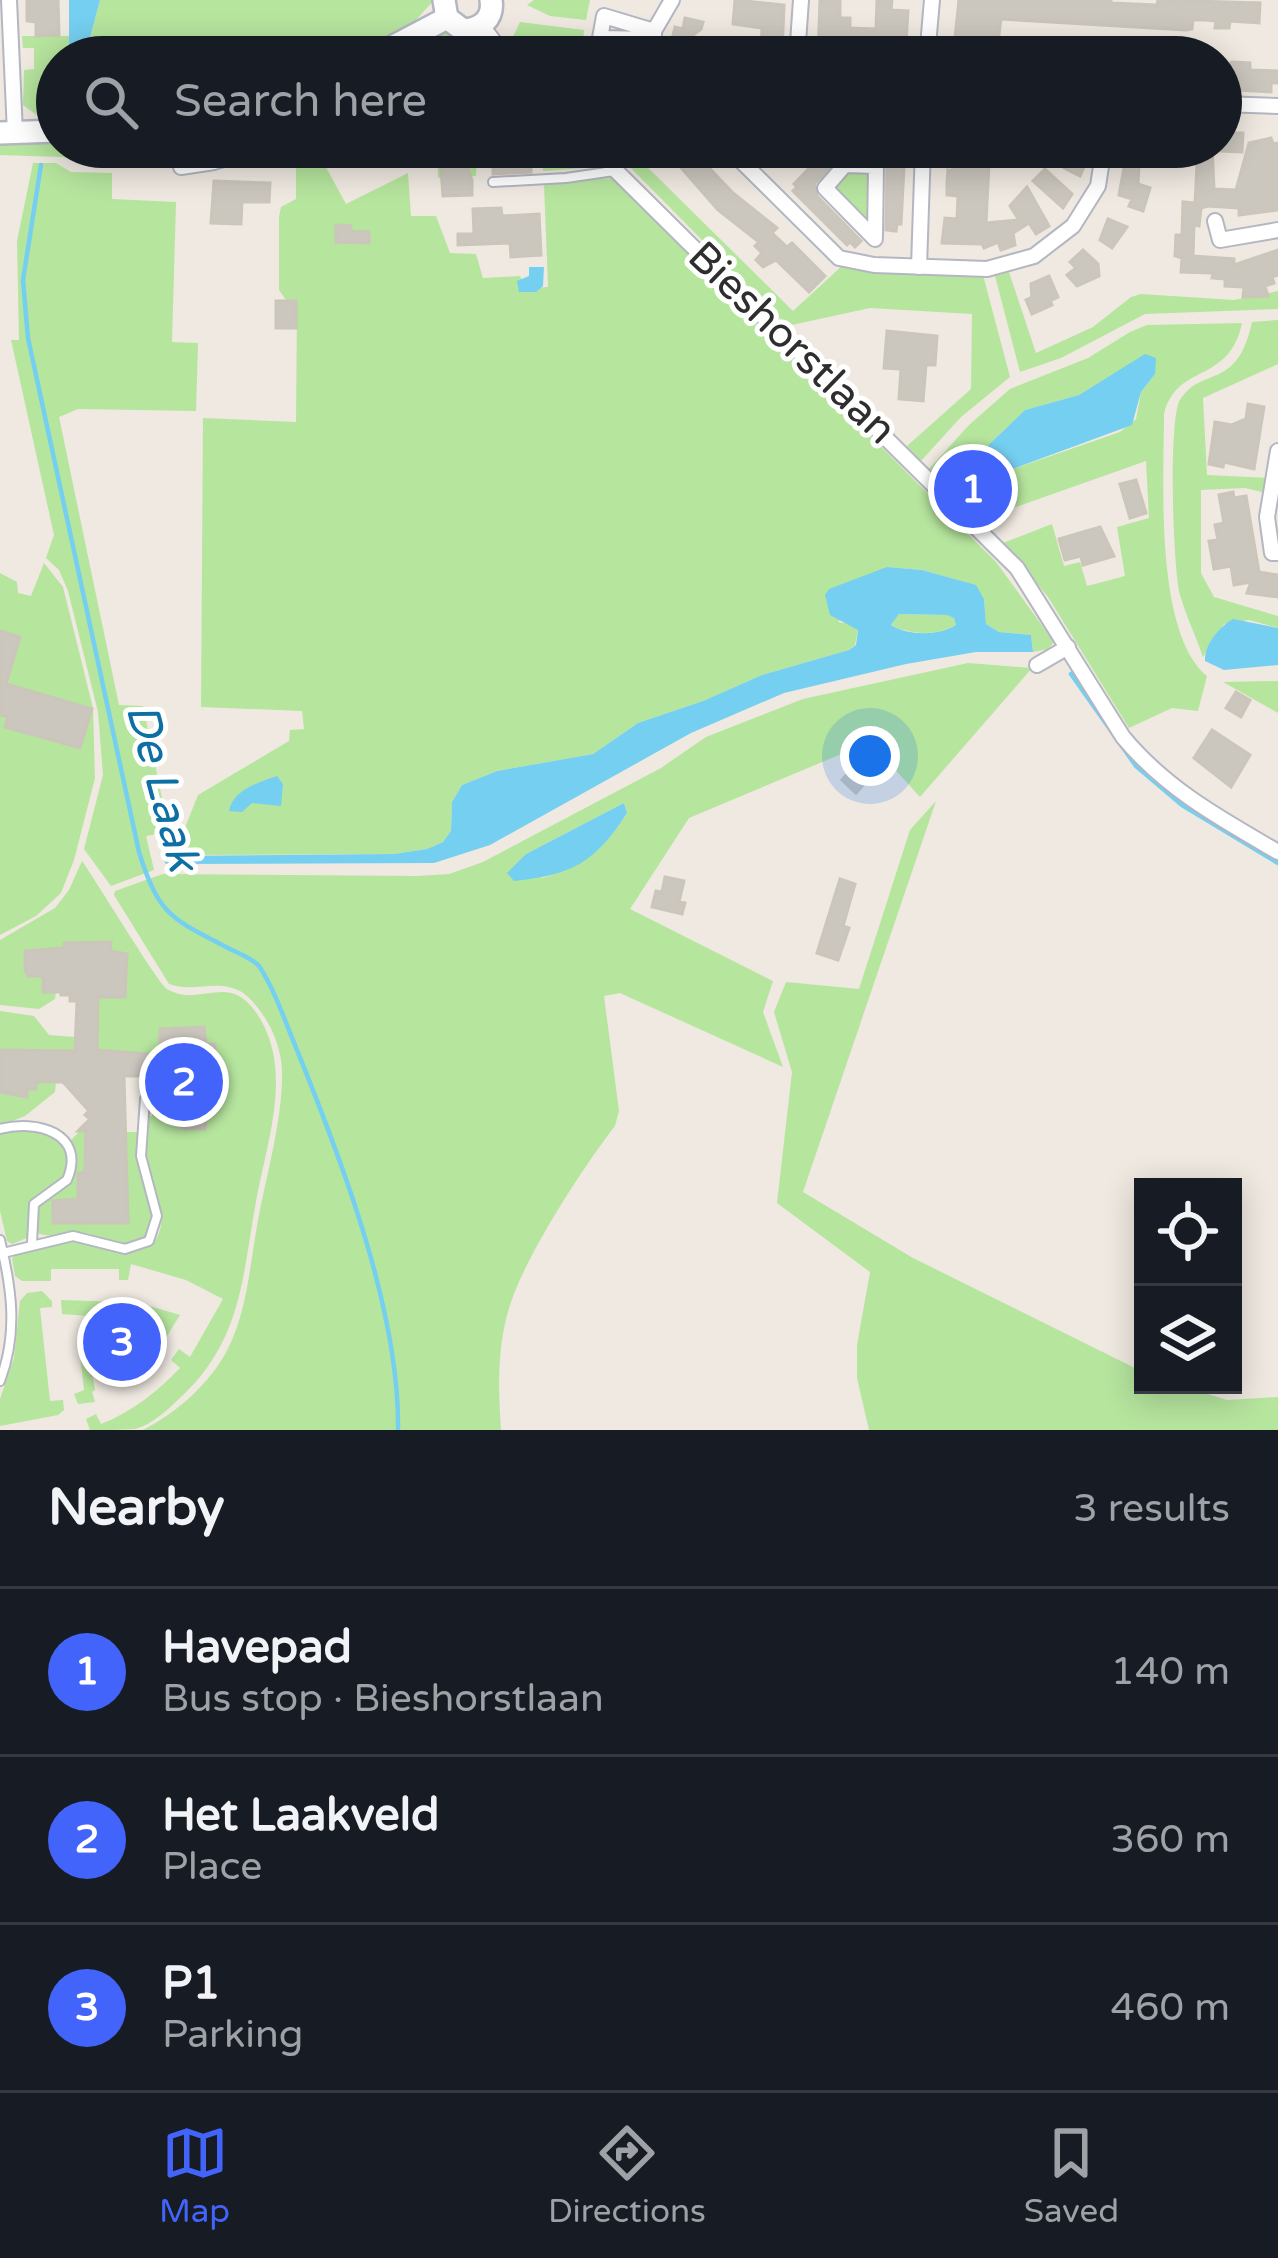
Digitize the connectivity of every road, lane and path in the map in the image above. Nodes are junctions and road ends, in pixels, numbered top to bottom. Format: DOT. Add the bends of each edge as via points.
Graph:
graph roads {
  1 [pos="9,0"];
  2 [pos="491,0"];
  3 [pos="672,0"];
  4 [pos="801,0"];
  5 [pos="932,0"];
  6 [pos="446,9"];
  7 [pos="482,26"];
  8 [pos="405,36"];
  9 [pos="490,36"];
  10 [pos="653,36"];
  11 [pos="798,36"];
  12 [pos="929,36"];
  13 [pos="6,99"];
  14 [pos="1242,105"];
  15 [pos="1278,106"];
  16 [pos="8,133"];
  17 [pos="587,168"];
  18 [pos="613,168"];
  19 [pos="750,168"];
  20 [pos="842,168"];
  21 [pos="876,168"];
  22 [pos="921,168"];
  23 [pos="1101,168"];
  24 [pos="616,171"];
  25 [pos="585,174"];
  26 [pos="493,182"];
  27 [pos="1215,221"];
  28 [pos="1278,230"];
  29 [pos="875,237"];
  30 [pos="874,265"];
  31 [pos="919,267"];
  32 [pos="1278,451"];
  33 [pos="1278,554"];
  34 [pos="1068,647"];
  35 [pos="1037,665"];
  36 [pos="1278,852"];
  37 [pos="146,1099"];
  38 [pos="0,1129"];
  39 [pos="0,1240"];
  40 [pos="32,1243"];
  41 [pos="3,1252"];
  42 [pos="0,1381"];
  1 -- 13 [label="street"];
  2 -- 7 [label="street"];
  3 -- 10 [label="street"];
  4 -- 11 [label="street"];
  5 -- 12 [label="street"];
  6 -- 7 [label="street" via="463,30"];
  6 -- 8 [label="street"];
  7 -- 9 [label="street"];
  13 -- 16 [label="street"];
  14 -- 15 [label="street"];
  17 -- 25 [label="lane"];
  18 -- 24 [label="street, Bieshorstlaan"];
  19 -- 30 [label="street" via="839,258"];
  20 -- 29 [label="street" via="824,188"];
  21 -- 29 [label="street"];
  22 -- 31 [label="street"];
  23 -- 31 [label="street" via="1086,209 1034,256 986,269"];
  24 -- 25 [label="lane"];
  24 -- 34 [label="street, Bieshorstlaan" via="988,537"];
  25 -- 26 [label="lane"];
  27 -- 28 [label="street" via="1220,240"];
  29 -- 30 [label="lane"];
  30 -- 31 [label="street"];
  32 -- 33 [label="street" via="1267,517"];
  34 -- 35 [label="street"];
  34 -- 36 [label="street, Bieshorstlaan" via="1143,760 1204,809"];
  37 -- 40 [label="lane" via="141,1156 158,1216 153,1237 130,1249 80,1236"];
  38 -- 40 [label="lane" via="41,1126 70,1154 67,1180 34,1204"];
  39 -- 41 [label="lane"];
  40 -- 41 [label="lane"];
  41 -- 42 [label="lane" via="12,1322"];
}
